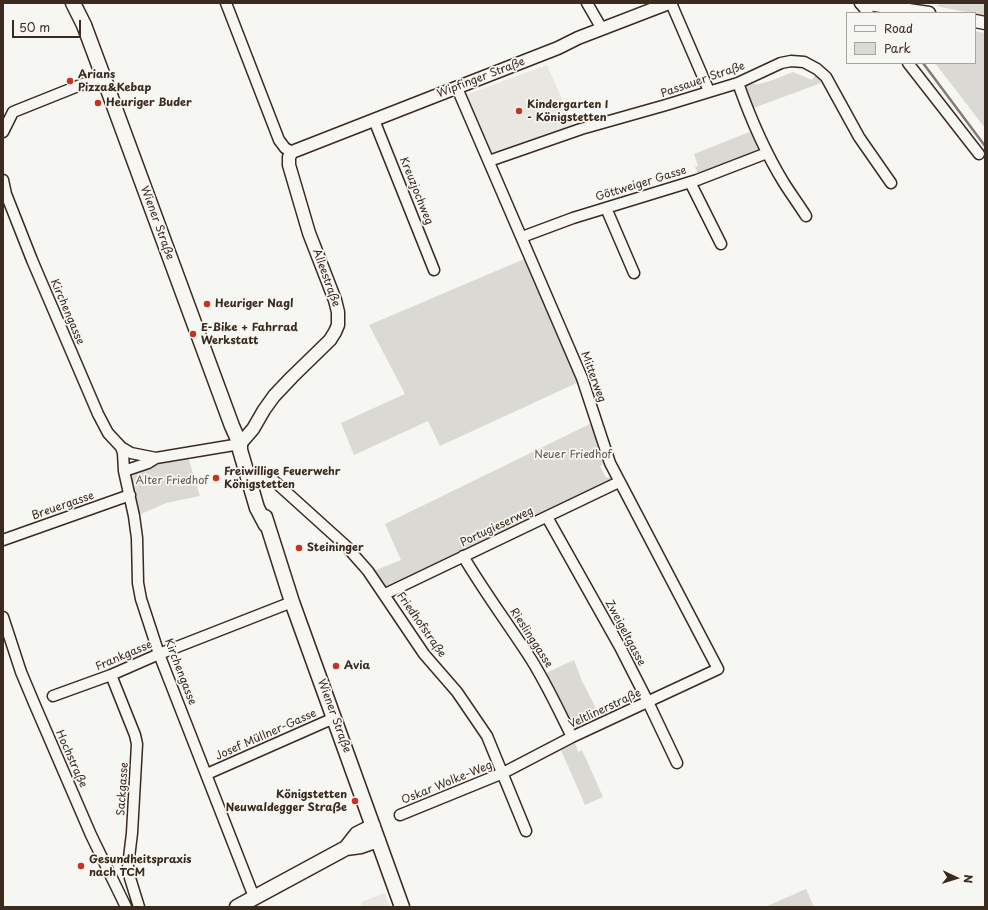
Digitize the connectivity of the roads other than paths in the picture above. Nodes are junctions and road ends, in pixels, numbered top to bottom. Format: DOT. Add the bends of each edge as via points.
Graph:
graph roads {
  1 [pos="73,3"];
  2 [pos="226,3"];
  3 [pos="587,3"];
  4 [pos="670,3"];
  5 [pos="864,6"];
  6 [pos="923,12"];
  7 [pos="602,29"];
  8 [pos="909,64"];
  9 [pos="103,76"];
  10 [pos="738,83"];
  11 [pos="457,88"];
  12 [pos="709,91"];
  13 [pos="8,112"];
  14 [pos="374,120"];
  15 [pos="3,132"];
  16 [pos="292,152"];
  17 [pos="767,152"];
  18 [pos="979,154"];
  19 [pos="489,161"];
  20 [pos="3,180"];
  21 [pos="690,182"];
  22 [pos="891,183"];
  23 [pos="606,208"];
  24 [pos="806,216"];
  25 [pos="522,237"];
  26 [pos="721,244"];
  27 [pos="434,270"];
  28 [pos="634,273"];
  29 [pos="240,444"];
  30 [pos="121,447"];
  31 [pos="156,458"];
  32 [pos="124,471"];
  33 [pos="254,480"];
  34 [pos="619,482"];
  35 [pos="130,495"];
  36 [pos="547,517"];
  37 [pos="3,540"];
  38 [pos="463,556"];
  39 [pos="384,594"];
  40 [pos="292,602"];
  41 [pos="3,617"];
  42 [pos="159,654"];
  43 [pos="718,669"];
  44 [pos="111,675"];
  45 [pos="53,696"];
  46 [pos="648,702"];
  47 [pos="334,718"];
  48 [pos="572,737"];
  49 [pos="677,763"];
  50 [pos="503,773"];
  51 [pos="207,774"];
  52 [pos="400,815"];
  53 [pos="373,826"];
  54 [pos="526,831"];
  55 [pos="378,840"];
  56 [pos="346,848"];
  57 [pos="254,897"];
  58 [pos="126,907"];
  59 [pos="139,907"];
  60 [pos="237,907"];
  61 [pos="402,907"];
  1 -- 9 [label="main road, Wiener Straße"];
  2 -- 16 [label="street" via="279,140"];
  3 -- 7 [label="street"];
  4 -- 7 [label="street, Wipfinger Straße"];
  4 -- 12 [label="street"];
  5 -- 6 [label="street"];
  7 -- 11 [label="street, Wipfinger Straße"];
  8 -- 18 [label="street"];
  9 -- 13 [label="street"];
  9 -- 29 [label="main road, Wiener Straße"];
  10 -- 12 [label="street, Passauer Straße"];
  10 -- 17 [label="street"];
  10 -- 22 [label="street, Passauer Straße" via="781,63 804,62 811,66 826,78 859,137"];
  11 -- 14 [label="street, Wipfinger Straße"];
  11 -- 19 [label="street, Mitterweg"];
  12 -- 19 [label="street, Passauer Straße" via="581,129"];
  13 -- 15 [label="street"];
  14 -- 16 [label="street, Wipfinger Straße"];
  14 -- 27 [label="street, Kreuzjochweg"];
  16 -- 29 [label="street, Alleestraße" via="289,165 309,233 335,300 338,325 330,340 274,396 251,432"];
  17 -- 21 [label="street, Göttweiger Gasse"];
  17 -- 24 [label="street"];
  19 -- 25 [label="street, Mitterweg"];
  20 -- 30 [label="street, Kirchengasse" via="32,260 98,414 108,433"];
  21 -- 23 [label="street, Göttweiger Gasse"];
  21 -- 26 [label="street"];
  23 -- 25 [label="street, Göttweiger Gasse"];
  23 -- 28 [label="street"];
  25 -- 34 [label="street, Mitterweg" via="582,378 610,463"];
  29 -- 31 [label="street, Kirchengasse"];
  29 -- 33 [label="main road, Wiener Straße" via="240,450"];
  30 -- 31 [label="street, Kirchengasse" via="131,454"];
  30 -- 32 [label="street, Kirchengasse"];
  31 -- 32 [label="street"];
  32 -- 35 [label="street, Kirchengasse"];
  33 -- 39 [label="street, Friedhofstraße" via="266,477 273,480 346,546"];
  33 -- 40 [label="main road, Wiener Straße" via="257,508 266,525"];
  34 -- 36 [label="street, Portugieserweg"];
  34 -- 43 [label="street, Mitterweg"];
  35 -- 37 [label="street, Breuergasse"];
  35 -- 42 [label="street, Kirchengasse" via="137,538 138,583"];
  36 -- 38 [label="street, Portugieserweg"];
  36 -- 46 [label="street, Zweigeltgasse"];
  38 -- 39 [label="street, Portugieserweg"];
  38 -- 48 [label="street, Rieslinggasse" via="528,654"];
  39 -- 50 [label="street, Friedhofstraße" via="424,654 457,692 487,736"];
  40 -- 42 [label="street, Frankgasse"];
  40 -- 47 [label="main road, Wiener Straße"];
  41 -- 58 [label="street, Hochstraße" via="34,704 91,835"];
  42 -- 44 [label="street, Frankgasse"];
  42 -- 51 [label="street, Kirchengasse"];
  43 -- 46 [label="street, Veltlinerstraße"];
  44 -- 45 [label="street, Frankgasse"];
  44 -- 59 [label="street, Sackgasse" via="137,744 128,866"];
  46 -- 48 [label="street, Veltlinerstraße"];
  46 -- 49 [label="street, Zweigeltgasse"];
  47 -- 51 [label="street, Josef Müllner-Gasse"];
  47 -- 53 [label="main road, Wiener Straße"];
  48 -- 50 [label="street, Veltlinerstraße"];
  50 -- 52 [label="street, Oskar Wolke-Weg"];
  50 -- 54 [label="street, Friedhofstraße"];
  51 -- 57 [label="street, Kirchengasse"];
  53 -- 55 [label="main road, Wiener Straße"];
  53 -- 56 [label="main road" via="357,834"];
  55 -- 56 [label="main road"];
  55 -- 61 [label="main road, Wiener Straße"];
  56 -- 57 [label="main road"];
  57 -- 60 [label="main road"];
}
